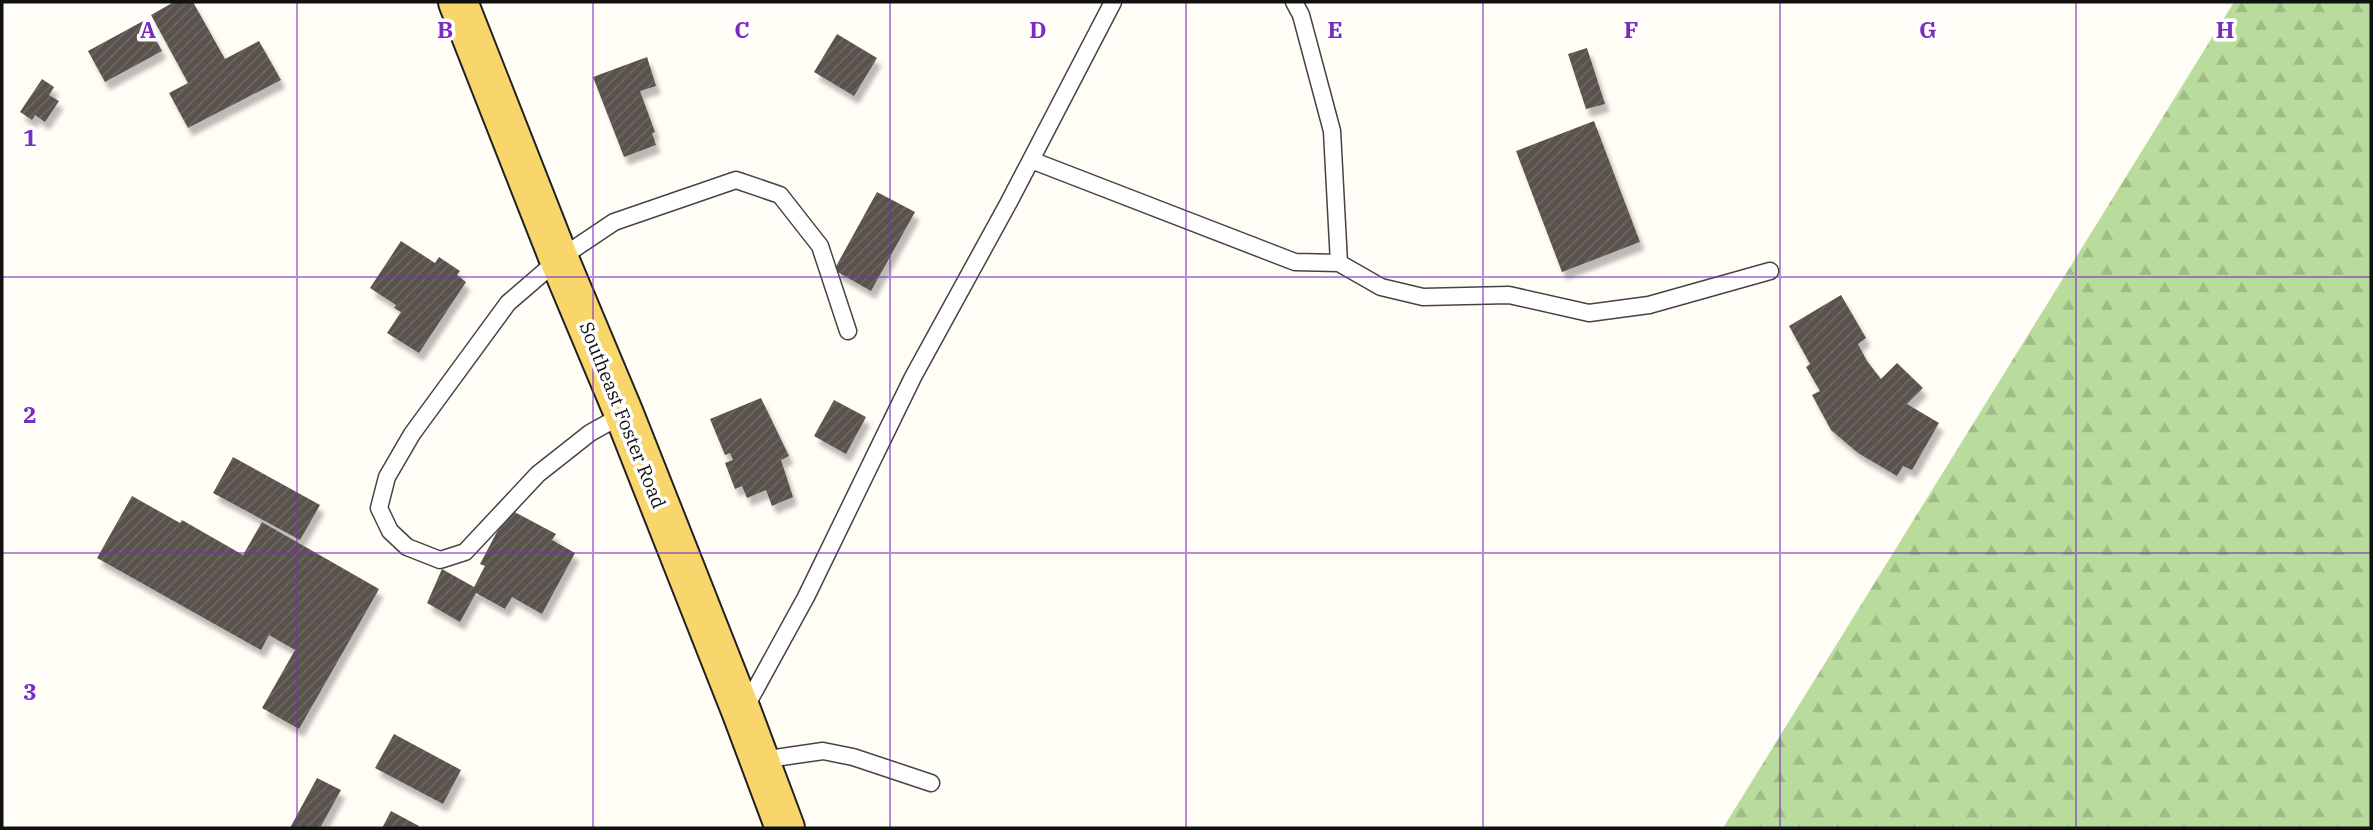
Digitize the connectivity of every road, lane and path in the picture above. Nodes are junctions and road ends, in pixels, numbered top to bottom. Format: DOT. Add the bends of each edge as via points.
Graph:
graph roads {
  1 [pos="458,2"];
  2 [pos="1112,2"];
  3 [pos="1294,2"];
  4 [pos="1031,160"];
  5 [pos="559,259"];
  6 [pos="1339,263"];
  7 [pos="1770,271"];
  8 [pos="848,331"];
  9 [pos="624,414"];
  10 [pos="743,713"];
  11 [pos="761,760"];
  12 [pos="931,783"];
  13 [pos="785,828"];
  1 -- 5 [label="main road, Southeast Foster Road"];
  2 -- 4 [label="lane"];
  3 -- 6 [label="lane" via="1332,131"];
  4 -- 6 [label="lane" via="1295,262"];
  4 -- 10 [label="lane" via="913,377 806,597"];
  5 -- 8 [label="lane" via="614,222 736,180 779,195 820,246"];
  5 -- 9 [label="main road, Southeast Foster Road"];
  5 -- 9 [label="lane" via="508,303 412,434 387,477 379,508 390,531 407,547 440,561 465,552 538,474 590,432"];
  6 -- 7 [label="lane" via="1381,287 1423,298 1508,295 1589,313 1649,305"];
  9 -- 10 [label="main road, Southeast Foster Road"];
  10 -- 11 [label="main road, Southeast Foster Road"];
  11 -- 12 [label="lane" via="822,751"];
  11 -- 13 [label="main road, Southeast Foster Road"];
}
